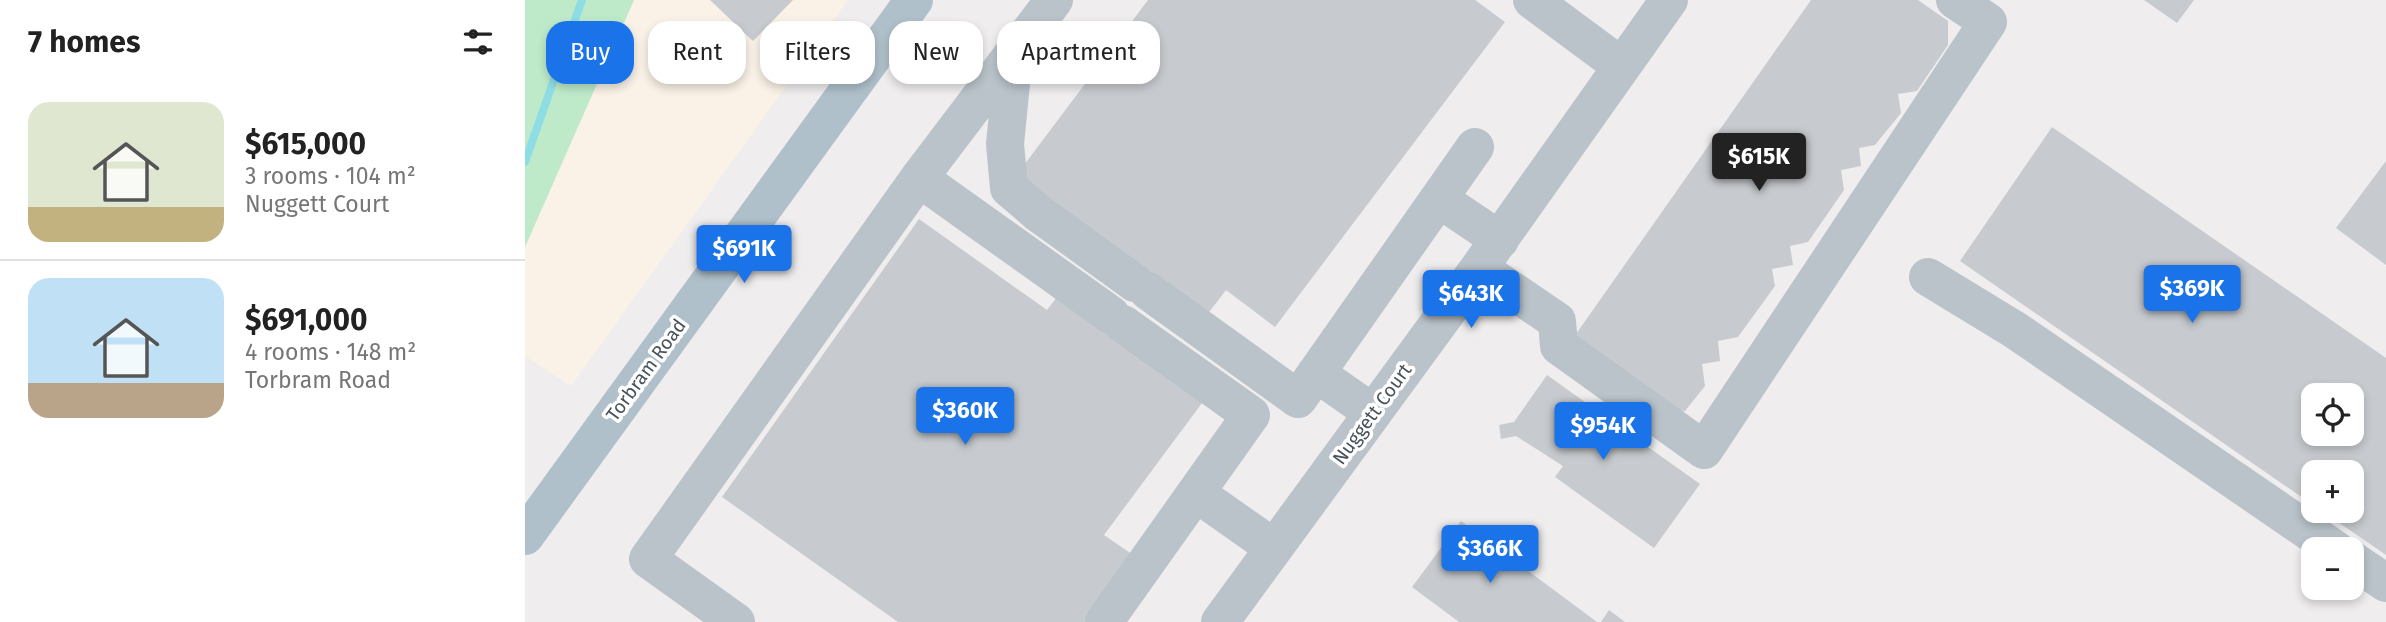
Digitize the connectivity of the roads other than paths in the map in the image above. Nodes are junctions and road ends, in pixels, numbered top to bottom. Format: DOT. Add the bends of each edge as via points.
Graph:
graph roads {
  1 [pos="914,0"];
  2 [pos="1054,0"];
  3 [pos="1532,0"];
  4 [pos="1669,0"];
  5 [pos="1955,0"];
  6 [pos="1038,21"];
  7 [pos="1621,66"];
  8 [pos="997,75"];
  9 [pos="1011,84"];
  10 [pos="1475,147"];
  11 [pos="919,178"];
  12 [pos="1439,198"];
  13 [pos="1489,254"];
  14 [pos="1928,277"];
  15 [pos="1316,373"];
  16 [pos="1373,413"];
  17 [pos="1196,493"];
  18 [pos="525,536"];
  19 [pos="2317,537"];
  20 [pos="1274,548"];
  21 [pos="2364,568"];
  22 [pos="2386,583"];
  23 [pos="736,622"];
  24 [pos="1104,622"];
  25 [pos="1220,622"];
  1 -- 18 [label="main road, Torbram Road"];
  2 -- 6 [label="street"];
  3 -- 7 [label="street"];
  4 -- 7 [label="street, Nuggett Court"];
  5 -- 13 [label="street" via="1989,22 1704,450 1559,346 1557,321"];
  7 -- 13 [label="street, Nuggett Court"];
  8 -- 11 [label="street"];
  9 -- 15 [label="street" via="1005,144 1009,188 1298,399"];
  10 -- 12 [label="street"];
  11 -- 17 [label="street" via="1251,415"];
  11 -- 23 [label="street" via="648,559"];
  12 -- 13 [label="street"];
  12 -- 15 [label="street"];
  13 -- 16 [label="street, Nuggett Court"];
  14 -- 19 [label="street" via="2015,330"];
  15 -- 16 [label="street"];
  16 -- 20 [label="street, Nuggett Court"];
  17 -- 20 [label="street"];
  17 -- 24 [label="street"];
  20 -- 25 [label="street, Nuggett Court"];
  21 -- 22 [label="street"];
}
